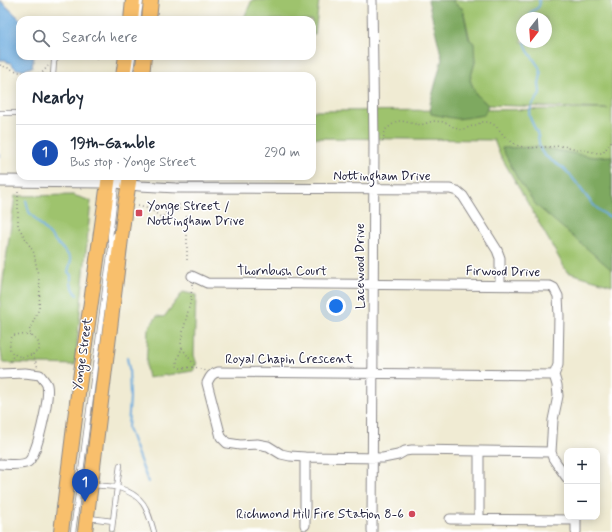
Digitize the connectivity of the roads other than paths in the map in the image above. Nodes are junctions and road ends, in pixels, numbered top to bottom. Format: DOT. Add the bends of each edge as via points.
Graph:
graph roads {
  1 [pos="133,0"];
  2 [pos="141,0"];
  3 [pos="146,0"];
  4 [pos="151,0"];
  5 [pos="372,0"];
  6 [pos="131,16"];
  7 [pos="139,16"];
  8 [pos="144,16"];
  9 [pos="149,16"];
  10 [pos="55,60"];
  11 [pos="125,60"];
  12 [pos="132,60"];
  13 [pos="144,60"];
  14 [pos="54,72"];
  15 [pos="124,72"];
  16 [pos="131,72"];
  17 [pos="142,72"];
  18 [pos="0,113"];
  19 [pos="16,113"];
  20 [pos="60,180"];
  21 [pos="119,180"];
  22 [pos="119,180"];
  23 [pos="119,180"];
  24 [pos="125,180"];
  25 [pos="0,181"];
  26 [pos="373,189"];
  27 [pos="192,276"];
  28 [pos="373,284"];
  29 [pos="500,285"];
  30 [pos="373,373"];
  31 [pos="3,374"];
  32 [pos="554,375"];
  33 [pos="479,451"];
  34 [pos="551,452"];
  35 [pos="373,457"];
  36 [pos="305,458"];
  37 [pos="0,464"];
  38 [pos="120,465"];
  39 [pos="564,474"];
  40 [pos="91,485"];
  41 [pos="117,487"];
  42 [pos="86,518"];
  43 [pos="479,518"];
  44 [pos="564,518"];
  45 [pos="450,519"];
  46 [pos="576,520"];
  47 [pos="113,521"];
  48 [pos="305,525"];
  49 [pos="112,529"];
  50 [pos="61,532"];
  51 [pos="73,532"];
  52 [pos="85,532"];
  53 [pos="154,532"];
  54 [pos="372,532"];
  55 [pos="576,532"];
  1 -- 6 [label="main road"];
  2 -- 7 [label="lane"];
  3 -- 8 [label="lane"];
  4 -- 9 [label="main road"];
  5 -- 26 [label="street, Lacewood Drive"];
  10 -- 14 [label="lane"];
  11 -- 15 [label="main road"];
  12 -- 16 [label="lane"];
  13 -- 17 [label="main road"];
  18 -- 19 [label="lane"];
  20 -- 25 [label="street"];
  21 -- 51 [label="lane" via="114,239"];
  22 -- 40 [label="main road, Yonge Street"];
  23 -- 50 [label="main road, Yonge Street" via="80,379"];
  24 -- 26 [label="street, Nottingham Drive" via="176,188"];
  26 -- 28 [label="street, Lacewood Drive"];
  26 -- 29 [label="street, Nottingham Drive" via="457,191 463,196 498,250"];
  27 -- 28 [label="street, Thornbush Court" via="207,283"];
  28 -- 29 [label="street, Firwood Drive"];
  28 -- 30 [label="street, Lacewood Drive"];
  29 -- 32 [label="street, Firwood Drive" via="554,288 558,296 559,316 558,365"];
  30 -- 32 [label="street"];
  30 -- 35 [label="street, Lacewood Drive"];
  30 -- 36 [label="street, Royal Chapin Crescent" via="213,373 207,383 221,437 227,443 258,444 268,446 280,454"];
  31 -- 37 [label="street" via="40,375 47,385 41,431 34,454 27,463"];
  32 -- 34 [label="street" via="558,396"];
  33 -- 34 [label="street, Royal Chapin Crescent"];
  33 -- 35 [label="street, Royal Chapin Crescent" via="412,450 391,457"];
  33 -- 43 [label="street"];
  34 -- 39 [label="street"];
  35 -- 36 [label="street, Royal Chapin Crescent"];
  35 -- 54 [label="street, Lacewood Drive"];
  36 -- 48 [label="street"];
  38 -- 41 [label="lane"];
  40 -- 41 [label="lane"];
  40 -- 42 [label="main road, Yonge Street"];
  41 -- 47 [label="lane"];
  41 -- 53 [label="lane" via="135,495 144,504"];
  42 -- 47 [label="lane"];
  42 -- 52 [label="main road, Yonge Street"];
  43 -- 44 [label="street"];
  43 -- 45 [label="street"];
  46 -- 55 [label="street"];
  47 -- 49 [label="lane"];
}
